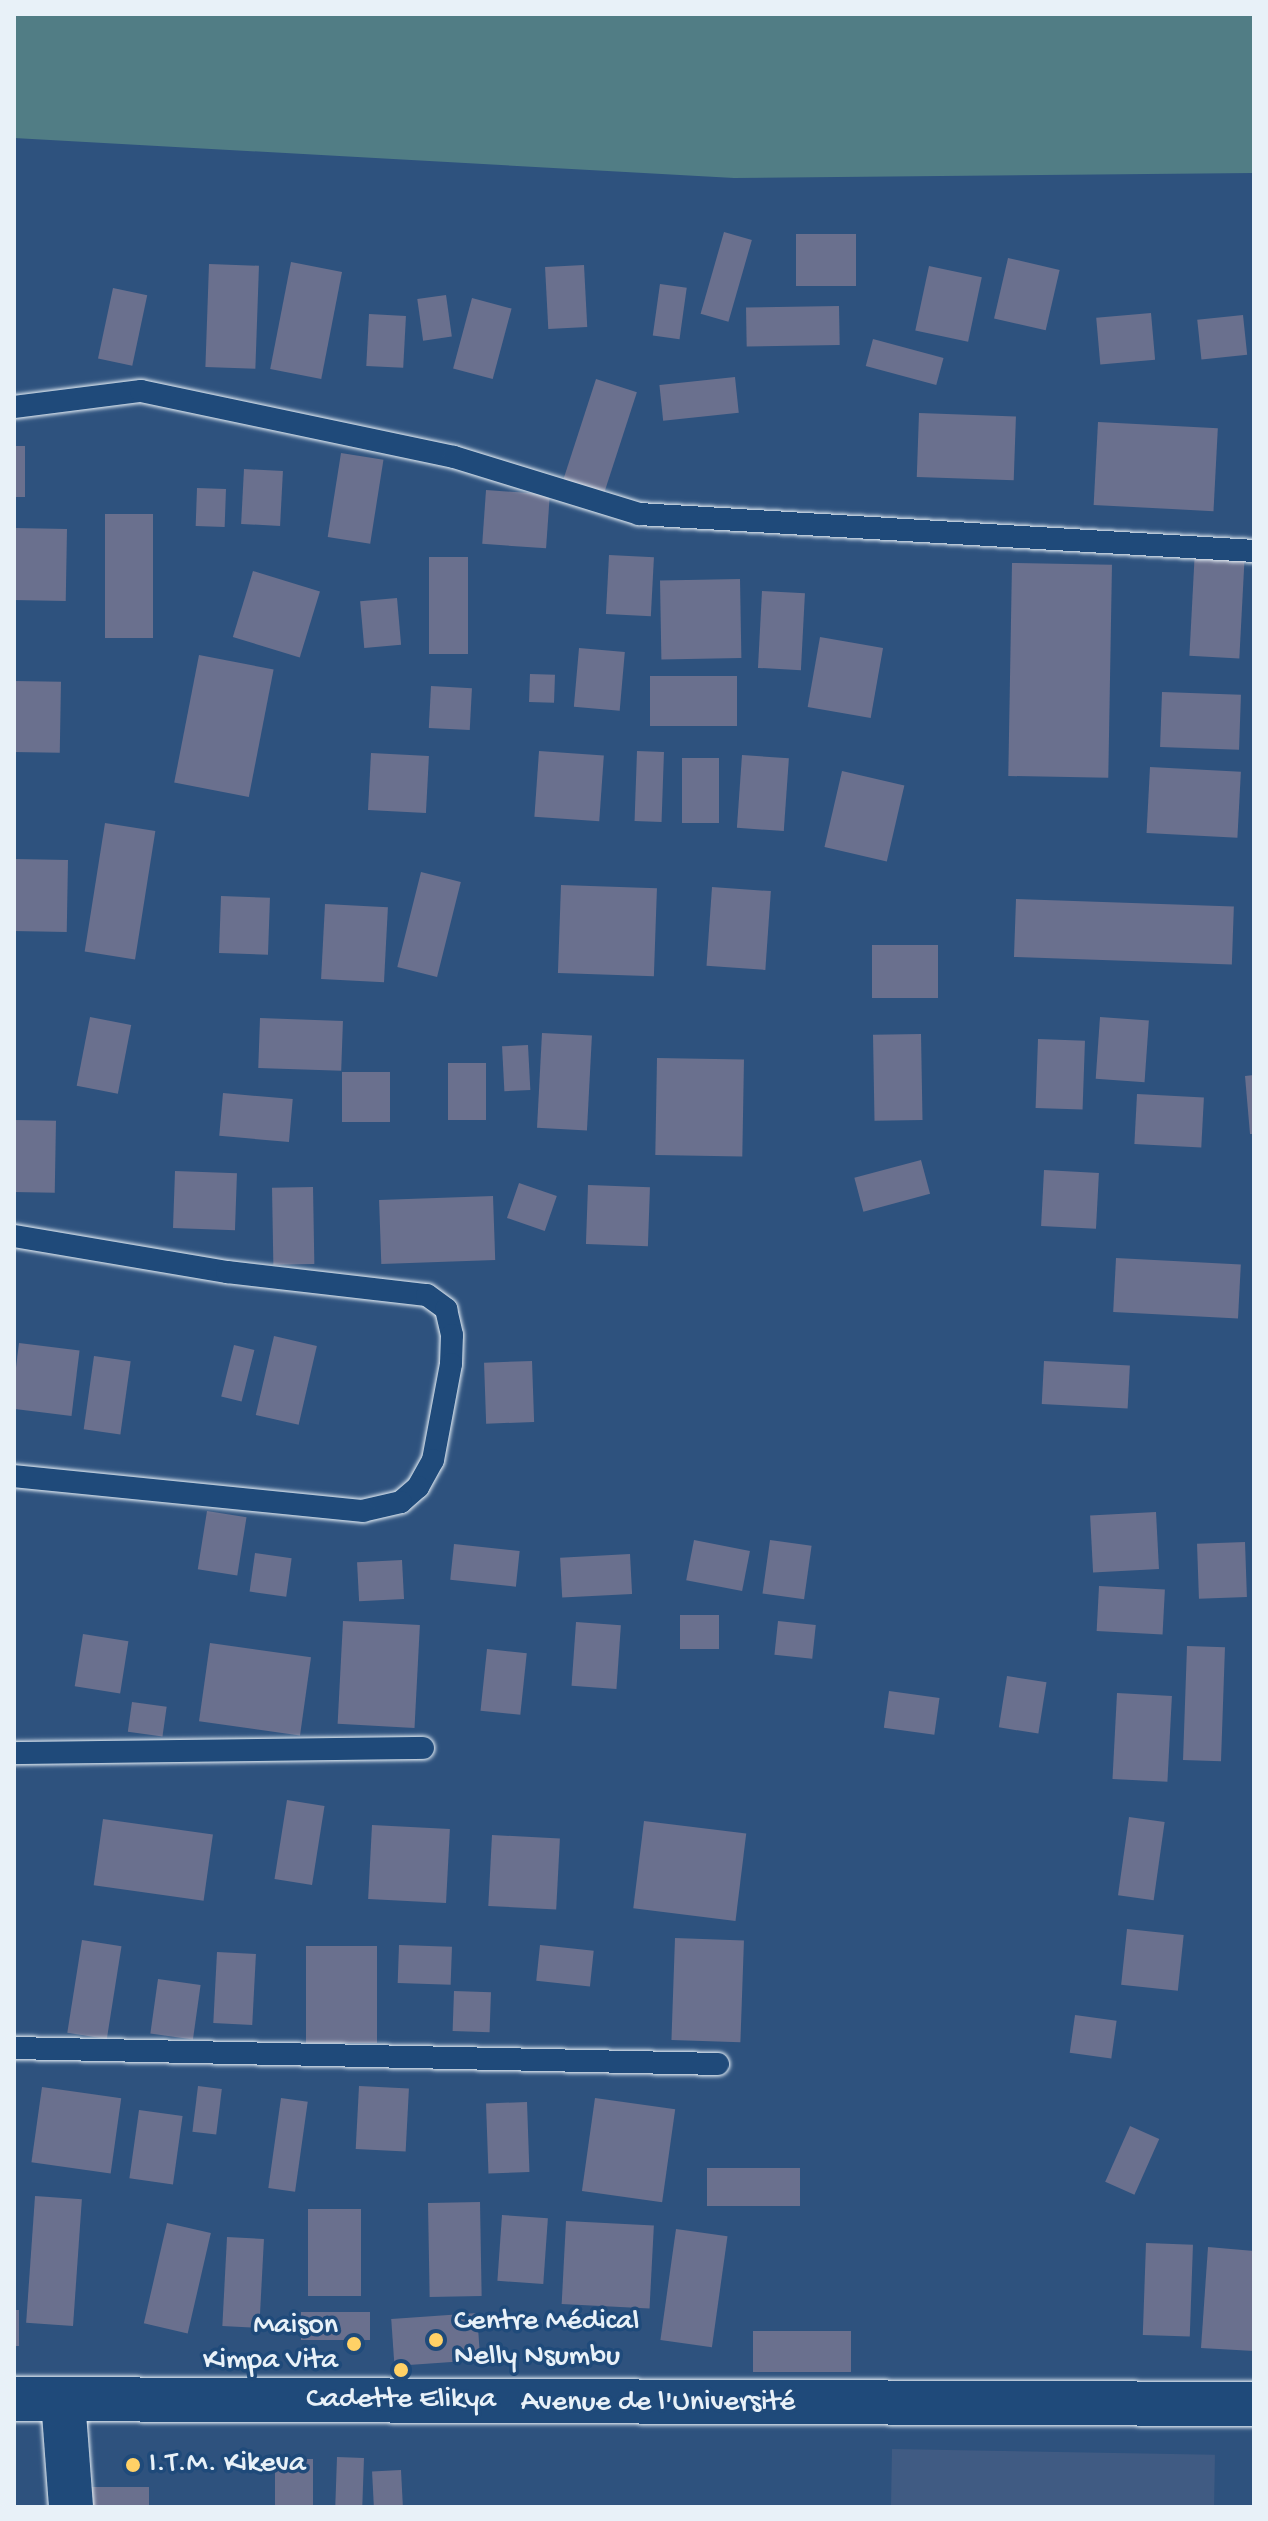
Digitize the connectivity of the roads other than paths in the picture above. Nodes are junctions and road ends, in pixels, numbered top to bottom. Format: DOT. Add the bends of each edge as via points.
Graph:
graph roads {
  1 [pos="14,407"];
  2 [pos="1254,551"];
  3 [pos="14,1236"];
  4 [pos="14,1476"];
  5 [pos="423,1748"];
  6 [pos="14,1753"];
  7 [pos="14,2048"];
  8 [pos="718,2064"];
  9 [pos="14,2399"];
  10 [pos="63,2400"];
  11 [pos="1254,2404"];
  12 [pos="71,2507"];
  1 -- 2 [label="lane" via="141,391 454,457 639,514"];
  3 -- 4 [label="lane" via="227,1272 427,1295 446,1309 452,1335 433,1460 418,1487 401,1502 363,1511"];
  5 -- 6 [label="lane"];
  7 -- 8 [label="lane"];
  9 -- 10 [label="street, Avenue de l'Université"];
  10 -- 11 [label="street, Avenue de l'Université"];
  10 -- 12 [label="street"];
}
